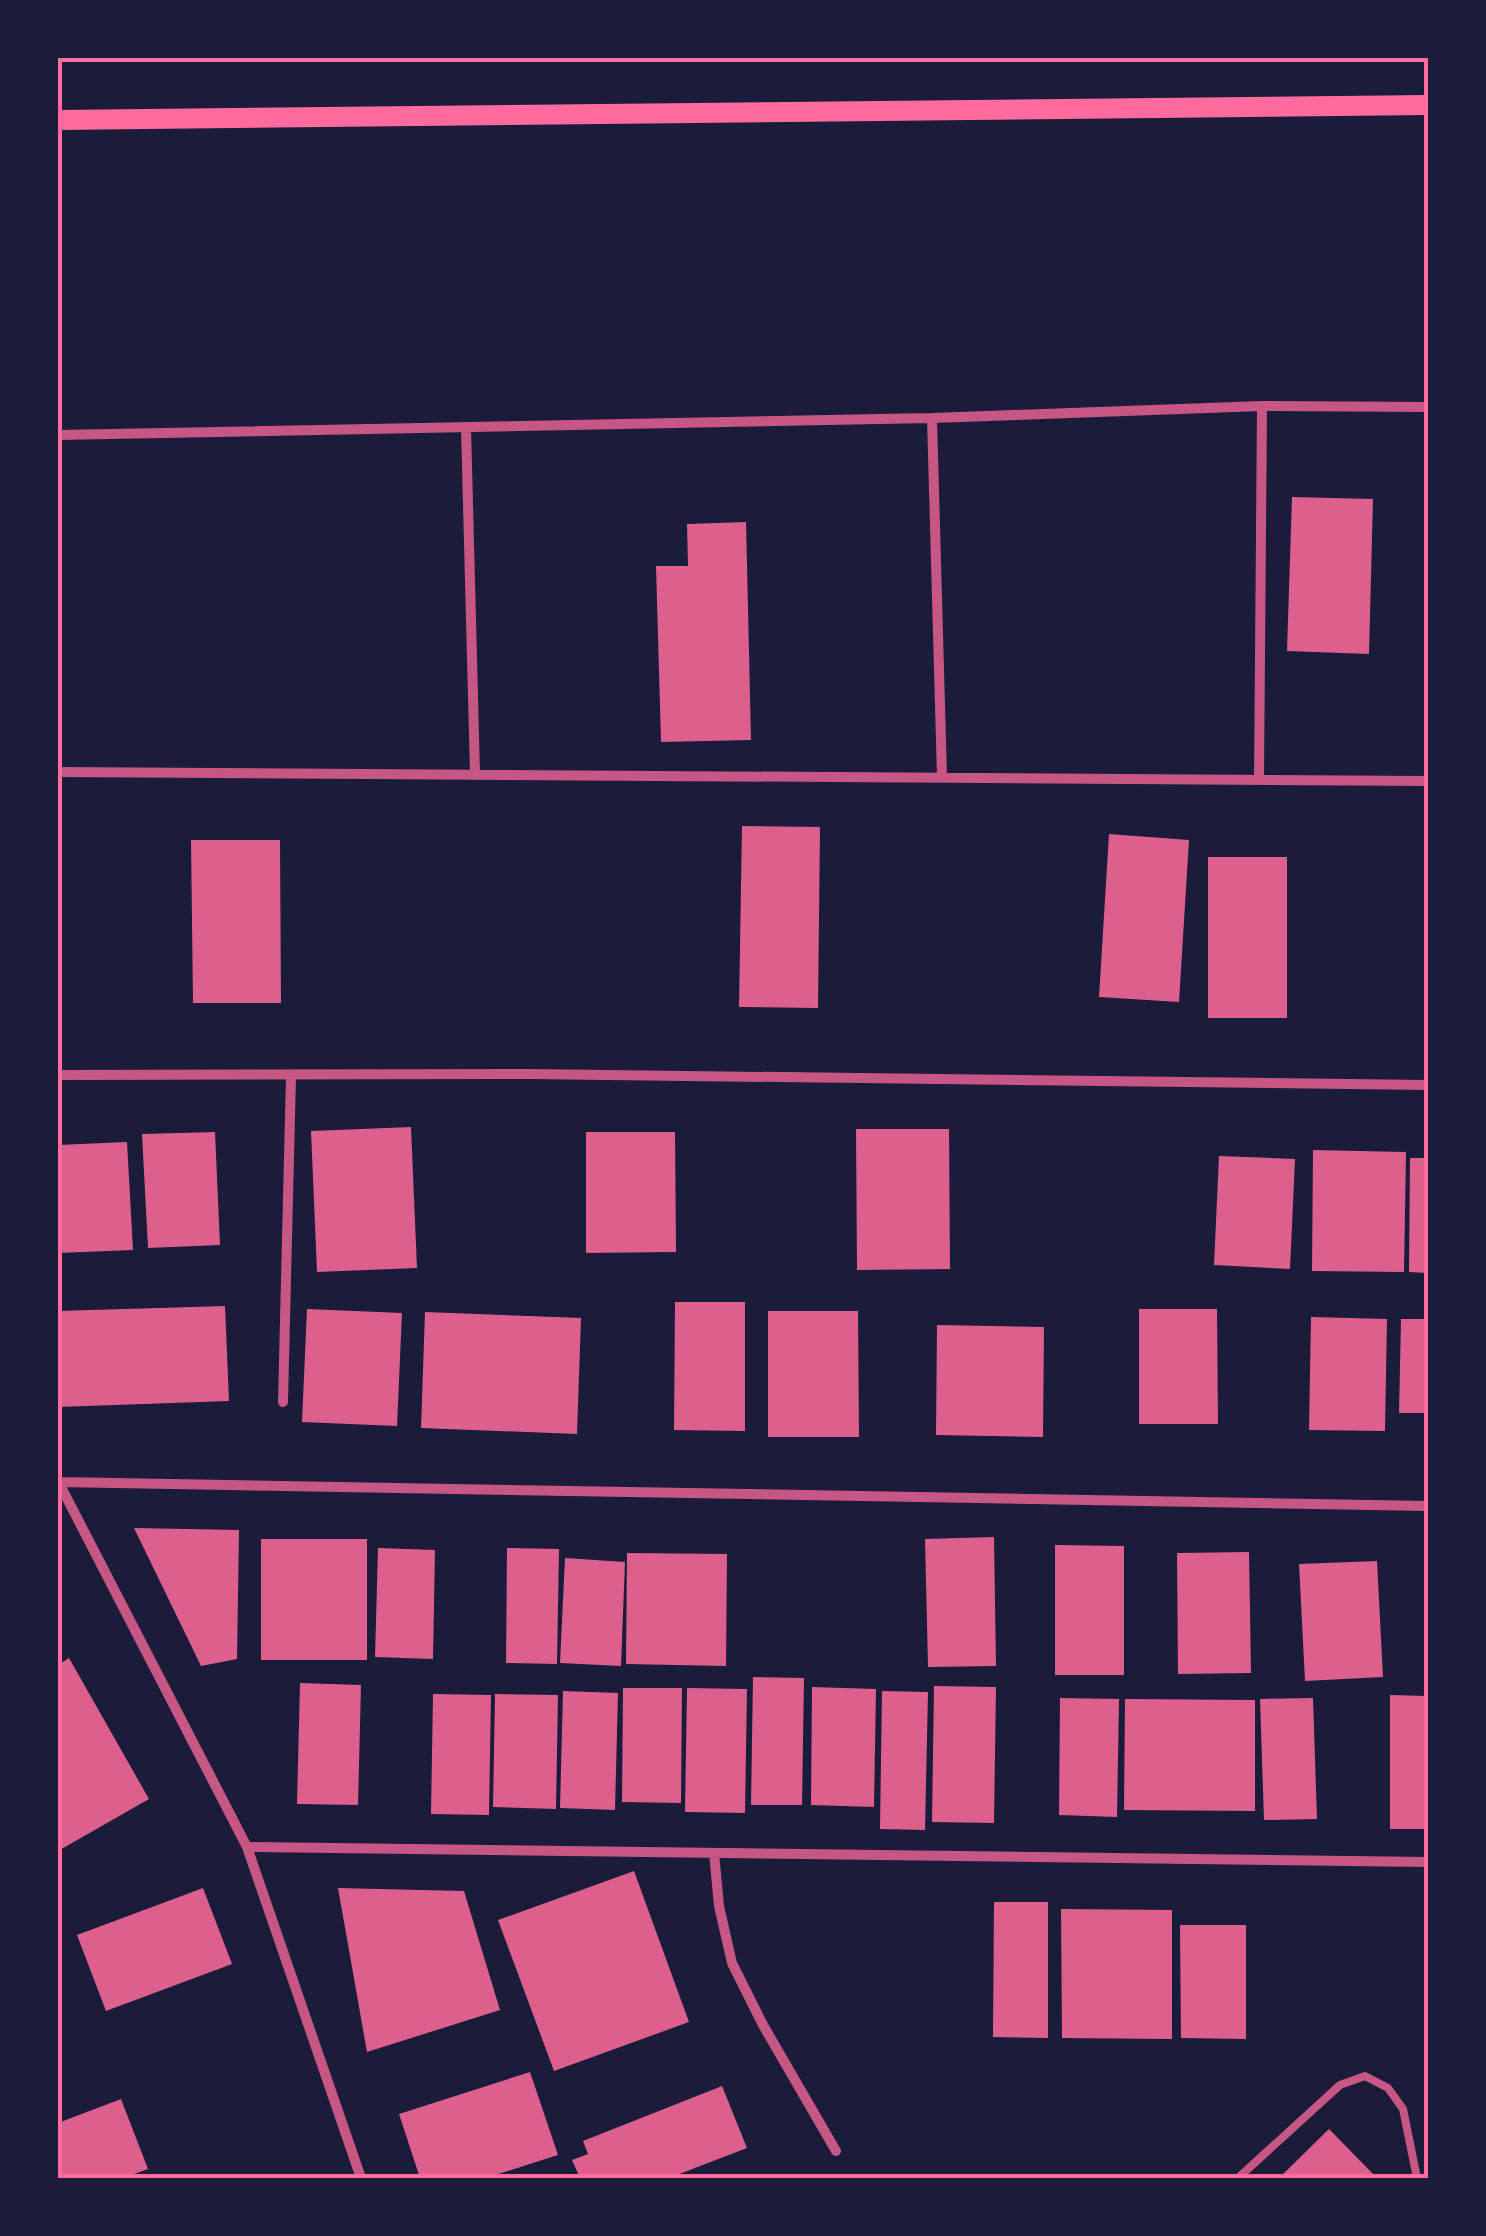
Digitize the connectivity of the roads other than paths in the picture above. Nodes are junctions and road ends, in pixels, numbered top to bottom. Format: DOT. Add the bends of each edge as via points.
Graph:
graph roads {
  1 [pos="1428,104"];
  2 [pos="58,120"];
  3 [pos="1262,406"];
  4 [pos="1428,407"];
  5 [pos="932,418"];
  6 [pos="466,427"];
  7 [pos="58,435"];
  8 [pos="58,772"];
  9 [pos="474,774"];
  10 [pos="942,777"];
  11 [pos="1259,780"];
  12 [pos="1428,781"];
  13 [pos="58,1075"];
  14 [pos="291,1076"];
  15 [pos="1428,1085"];
  16 [pos="283,1402"];
  17 [pos="58,1482"];
  18 [pos="1428,1506"];
  19 [pos="248,1847"];
  20 [pos="714,1853"];
  21 [pos="1428,1862"];
  22 [pos="836,2150"];
  23 [pos="361,2178"];
  24 [pos="1238,2178"];
  25 [pos="1417,2178"];
  1 -- 2 [label="main road"];
  3 -- 4 [label="street"];
  3 -- 5 [label="street"];
  3 -- 11 [label="street"];
  5 -- 6 [label="street"];
  5 -- 10 [label="street"];
  6 -- 7 [label="street"];
  6 -- 9 [label="street"];
  8 -- 9 [label="street"];
  9 -- 10 [label="street"];
  10 -- 11 [label="street"];
  11 -- 12 [label="street"];
  13 -- 14 [label="street"];
  14 -- 15 [label="street"];
  14 -- 16 [label="street"];
  17 -- 18 [label="street"];
  17 -- 19 [label="street"];
  19 -- 20 [label="street"];
  19 -- 23 [label="street"];
  20 -- 21 [label="street"];
  20 -- 22 [label="street" via="732,1963"];
  24 -- 25 [label="lane" via="1340,2086 1365,2076 1388,2088 1403,2109"];
}
